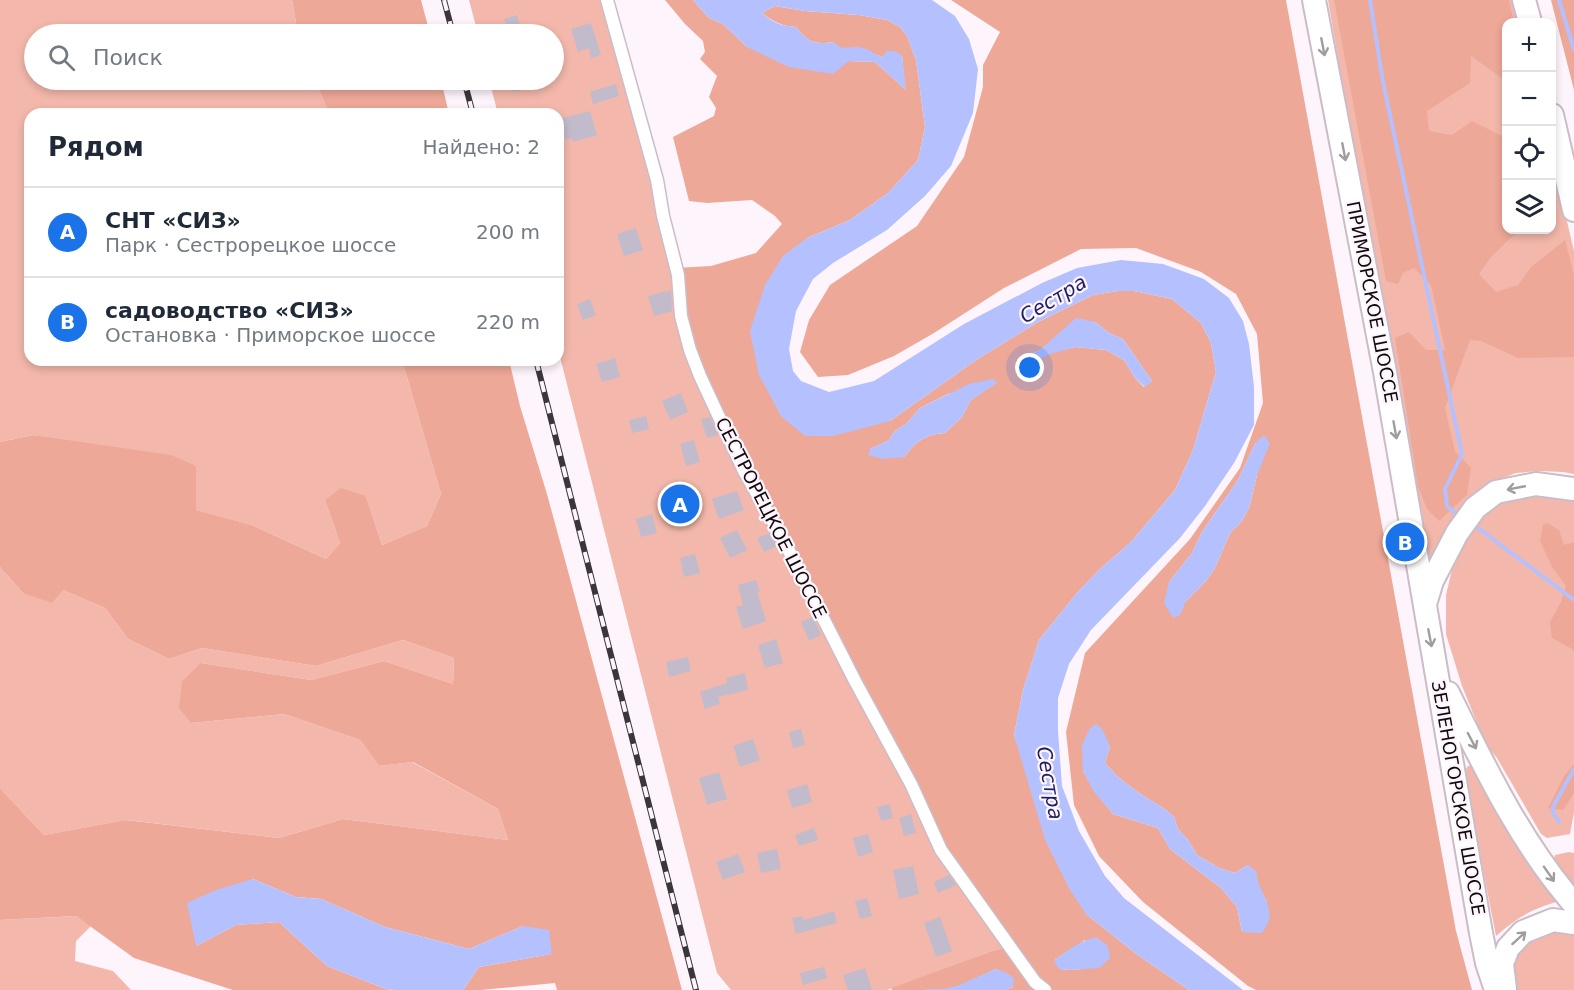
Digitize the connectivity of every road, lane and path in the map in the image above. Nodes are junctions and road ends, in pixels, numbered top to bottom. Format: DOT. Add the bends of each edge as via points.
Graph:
graph roads {
  1 [pos="607,0"];
  2 [pos="1314,0"];
  3 [pos="1524,0"];
  4 [pos="1529,18"];
  5 [pos="1554,126"];
  6 [pos="1574,210"];
  7 [pos="1574,489"];
  8 [pos="1424,605"];
  9 [pos="1436,670"];
  10 [pos="1574,904"];
  11 [pos="1574,923"];
  12 [pos="1045,990"];
  13 [pos="1496,990"];
  14 [pos="1505,990"];
  1 -- 12 [label="street, СЕСТРОРЕЦКОЕ ШОССЕ" via="657,180 690,350 717,414 911,784 941,850"];
  2 -- 8 [label="highway, ПРИМОРСКОЕ ШОССЕ, one-way" via="1385,372"];
  3 -- 4 [label="highway"];
  5 -- 6 [label="highway"];
  7 -- 8 [label="highway, one-way" via="1536,484 1496,492 1475,508 1457,533"];
  8 -- 9 [label="highway, ЗЕЛЕНОГОРСКОЕ ШОССЕ, one-way"];
  9 -- 10 [label="highway, one-way" via="1520,830"];
  9 -- 13 [label="highway, ЗЕЛЕНОГОРСКОЕ ШОССЕ" via="1481,933"];
  14 -- 11 [label="highway, one-way" via="1502,964 1508,948 1523,932 1553,920"];
}
